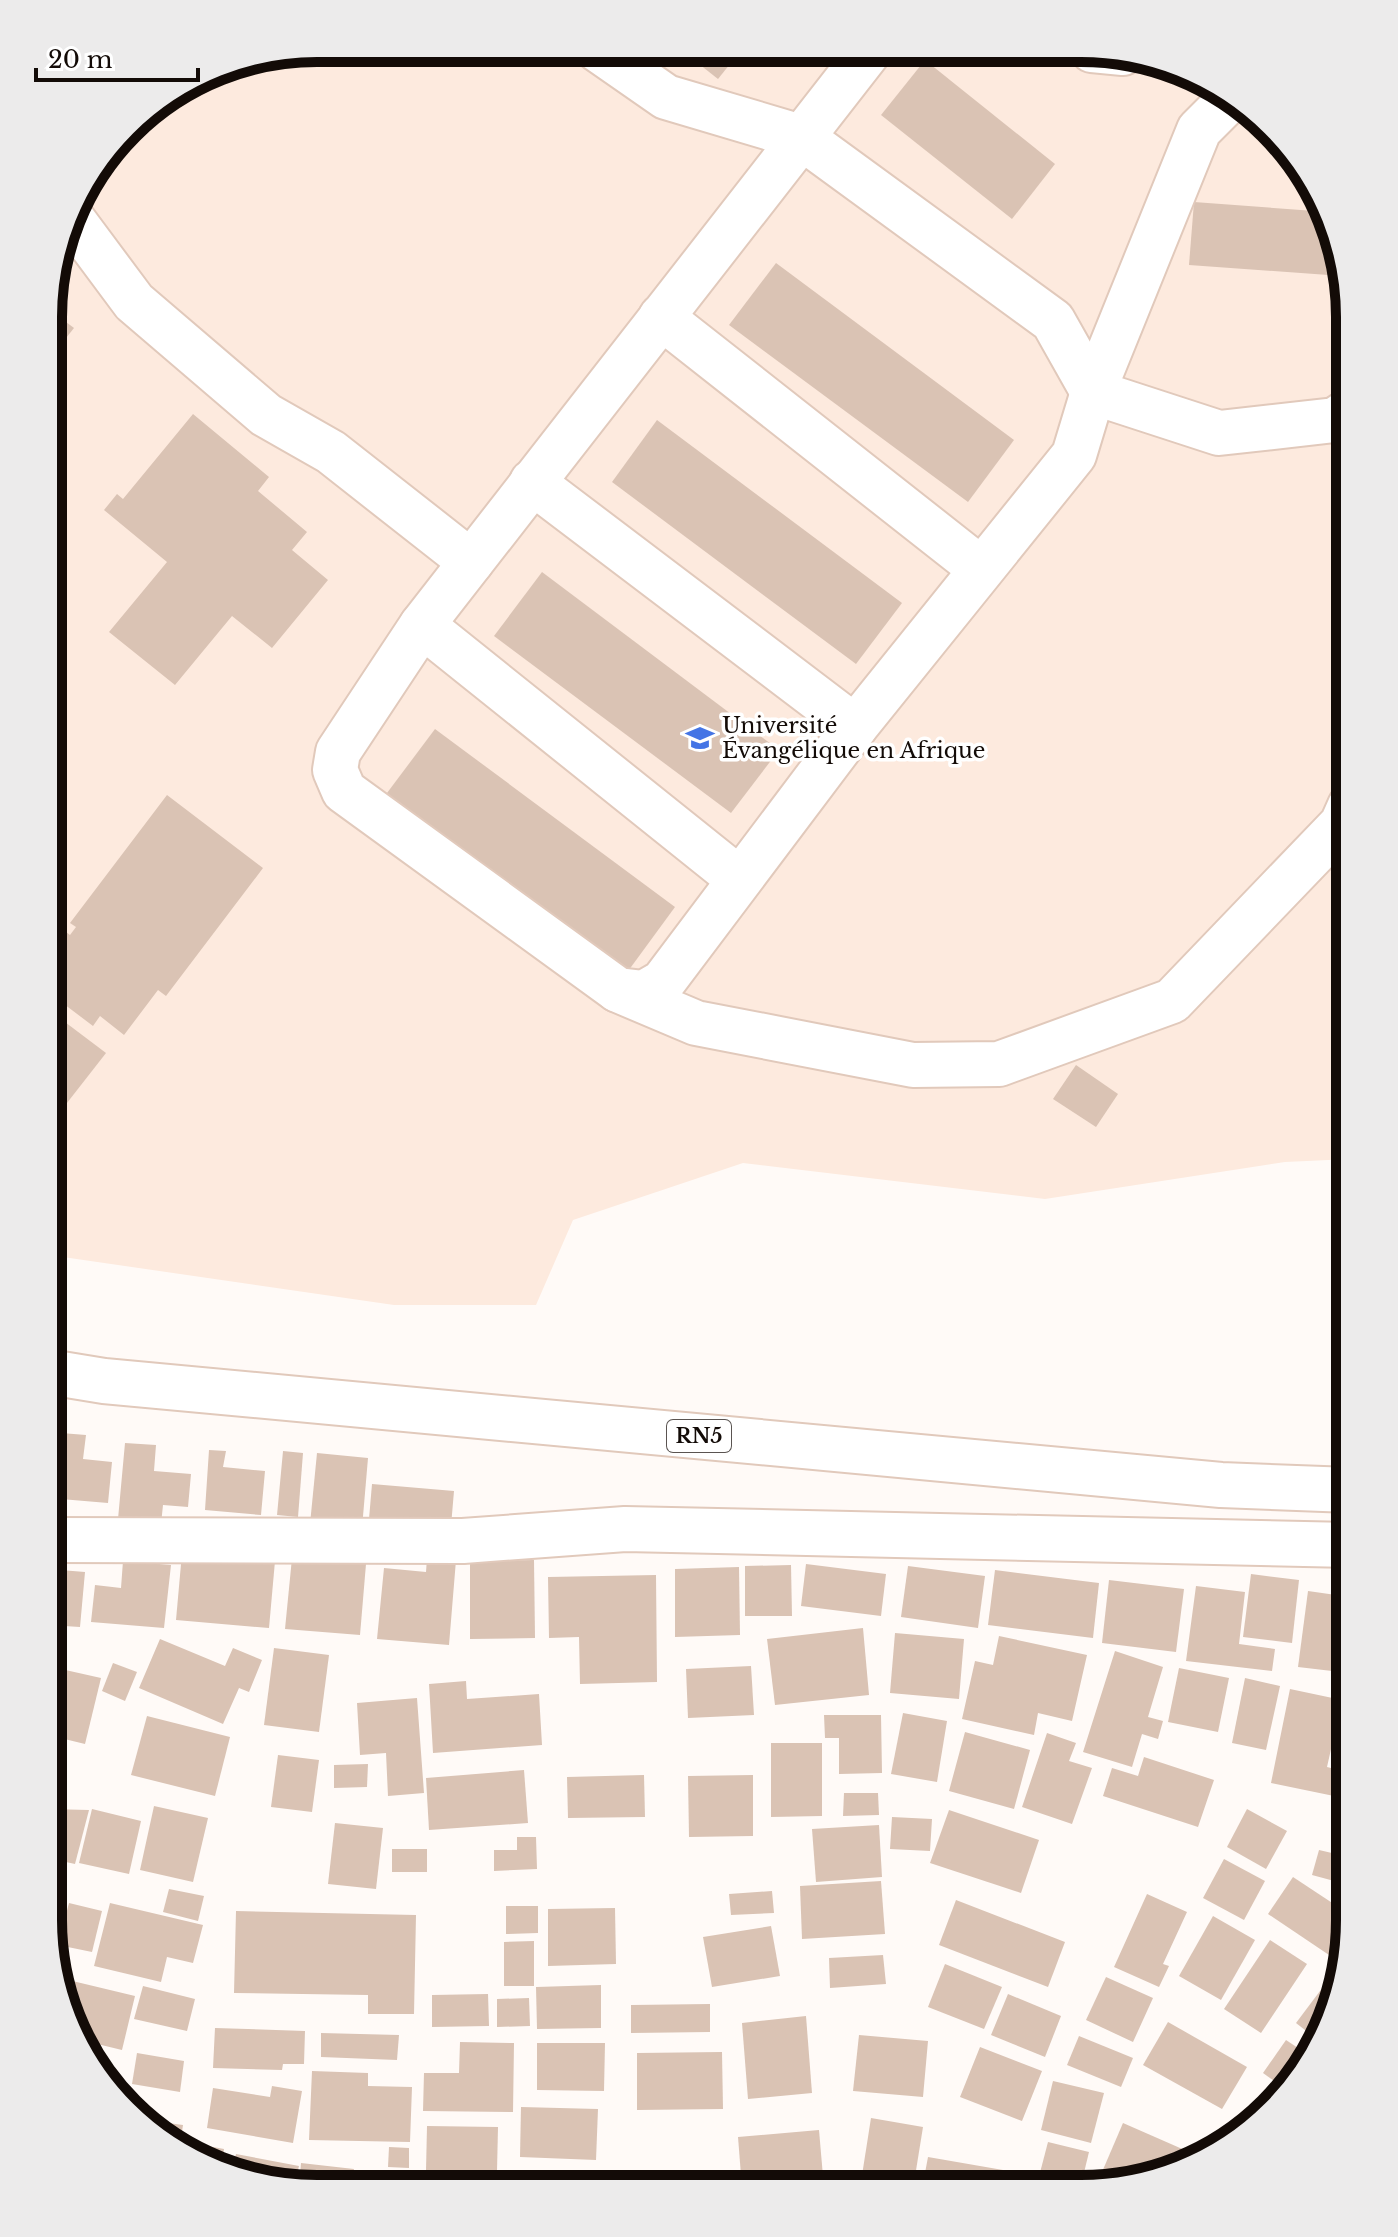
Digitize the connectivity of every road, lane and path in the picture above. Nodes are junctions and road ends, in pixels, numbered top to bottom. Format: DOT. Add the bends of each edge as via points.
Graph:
graph roads {
  1 [pos="616,62"];
  2 [pos="860,62"];
  3 [pos="1223,106"];
  4 [pos="801,137"];
  5 [pos="78,227"];
  6 [pos="661,317"];
  7 [pos="1093,392"];
  8 [pos="1336,419"];
  9 [pos="532,482"];
  10 [pos="471,562"];
  11 [pos="981,569"];
  12 [pos="422,625"];
  13 [pos="855,727"];
  14 [pos="1336,831"];
  15 [pos="739,879"];
  16 [pos="618,990"];
  17 [pos="62,1374"];
  18 [pos="1335,1489"];
  19 [pos="62,1540"];
  20 [pos="1335,1545"];
  1 -- 4 [label="main road" via="666,97"];
  2 -- 4 [label="main road"];
  3 -- 7 [label="main road" via="1199,130"];
  4 -- 6 [label="main road"];
  4 -- 7 [label="main road" via="1053,321"];
  5 -- 10 [label="main road" via="134,302 266,415 331,452"];
  6 -- 9 [label="main road"];
  6 -- 11 [label="main road"];
  7 -- 8 [label="main road" via="1219,433"];
  7 -- 11 [label="main road" via="1074,455"];
  9 -- 10 [label="main road"];
  9 -- 13 [label="main road"];
  10 -- 12 [label="main road"];
  11 -- 13 [label="main road"];
  12 -- 15 [label="main road"];
  12 -- 16 [label="main road" via="338,752 335,770 344,791"];
  13 -- 15 [label="main road"];
  14 -- 16 [label="main road" via="1172,1001 999,1064 913,1065 696,1023"];
  15 -- 16 [label="main road" via="663,982 644,993"];
  17 -- 18 [label="main road, RN5" via="1040,1469"];
  19 -- 20 [label="main road" via="463,1541 625,1529"];
}
